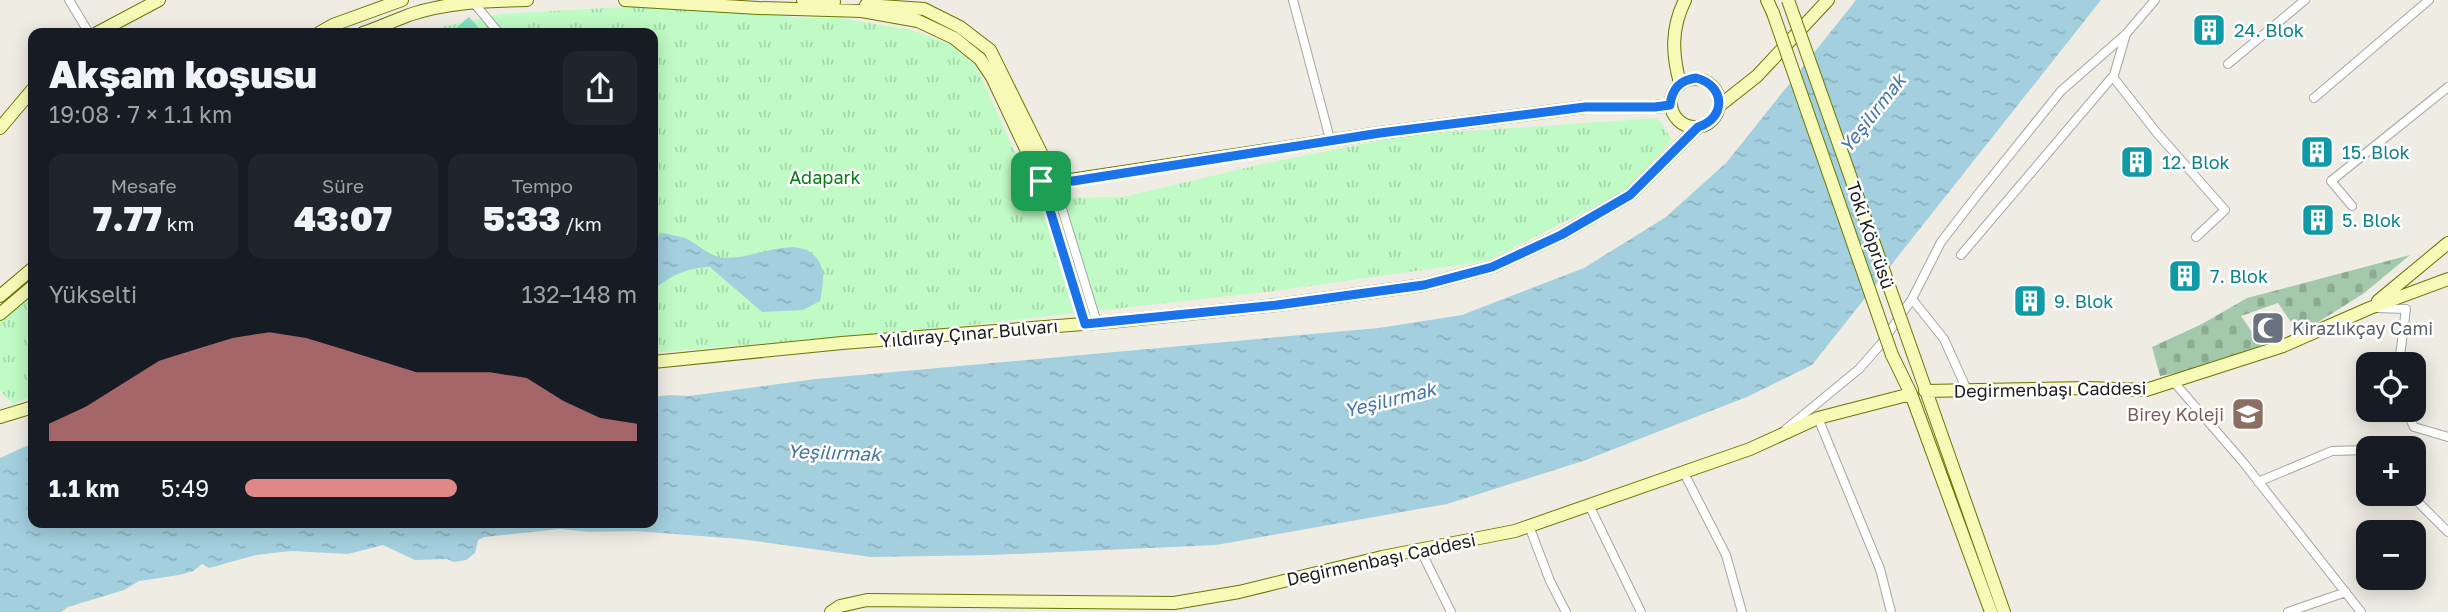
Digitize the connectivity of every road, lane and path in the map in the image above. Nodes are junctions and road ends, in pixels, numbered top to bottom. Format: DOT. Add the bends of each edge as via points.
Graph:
graph roads {
  1 [pos="69,0"];
  2 [pos="159,0"];
  3 [pos="404,0"];
  4 [pos="527,0"];
  5 [pos="625,0"];
  6 [pos="803,0"];
  7 [pos="1293,0"];
  8 [pos="1685,0"];
  9 [pos="1767,0"];
  10 [pos="1788,0"];
  11 [pos="1828,0"];
  12 [pos="2155,0"];
  13 [pos="2305,0"];
  14 [pos="2429,0"];
  15 [pos="655,1"];
  16 [pos="473,2"];
  17 [pos="410,15"];
  18 [pos="86,28"];
  19 [pos="106,28"];
  20 [pos="328,28"];
  21 [pos="376,28"];
  22 [pos="495,28"];
  23 [pos="2126,34"];
  24 [pos="2228,64"];
  25 [pos="2113,77"];
  26 [pos="1680,83"];
  27 [pos="2448,88"];
  28 [pos="28,95"];
  29 [pos="2314,98"];
  30 [pos="1670,105"];
  31 [pos="1719,106"];
  32 [pos="1698,127"];
  33 [pos="0,128"];
  34 [pos="1330,139"];
  35 [pos="1051,183"];
  36 [pos="2353,206"];
  37 [pos="2196,237"];
  38 [pos="2448,243"];
  39 [pos="1961,255"];
  40 [pos="28,272"];
  41 [pos="2448,279"];
  42 [pos="28,290"];
  43 [pos="0,296"];
  44 [pos="1912,299"];
  45 [pos="2370,308"];
  46 [pos="0,314"];
  47 [pos="1091,323"];
  48 [pos="2401,352"];
  49 [pos="658,361"];
  50 [pos="2173,381"];
  51 [pos="1967,390"];
  52 [pos="1925,391"];
  53 [pos="1911,394"];
  54 [pos="28,408"];
  55 [pos="0,416"];
  56 [pos="1818,418"];
  57 [pos="2412,422"];
  58 [pos="2448,437"];
  59 [pos="1773,440"];
  60 [pos="2356,450"];
  61 [pos="1684,473"];
  62 [pos="2258,482"];
  63 [pos="1589,505"];
  64 [pos="2422,506"];
  65 [pos="1528,526"];
  66 [pos="2448,531"];
  67 [pos="1420,549"];
  68 [pos="2346,592"];
  69 [pos="969,606"];
  70 [pos="1181,607"];
  71 [pos="831,612"];
  72 [pos="1451,612"];
  73 [pos="1566,612"];
  74 [pos="1641,612"];
  75 [pos="1742,612"];
  76 [pos="1891,612"];
  77 [pos="1992,612"];
  78 [pos="2004,612"];
  79 [pos="2288,612"];
  80 [pos="2361,612"];
  1 -- 18 [label="street"];
  2 -- 19 [label="main road"];
  3 -- 17 [label="main road"];
  3 -- 20 [label="main road"];
  4 -- 16 [label="main road"];
  5 -- 15 [label="main road"];
  6 -- 35 [label="main road" via="924,9 960,27 989,50"];
  7 -- 34 [label="street"];
  8 -- 26 [label="main road" via="1674,34 1673,59"];
  9 -- 53 [label="main road, bridge" via="1892,355"];
  10 -- 52 [label="main road, Toki Köprüsü, bridge"];
  11 -- 31 [label="main road" via="1757,76"];
  12 -- 23 [label="street"];
  13 -- 24 [label="street"];
  14 -- 29 [label="street"];
  15 -- 35 [label="main road" via="862,11 918,21 954,38 980,59"];
  16 -- 17 [label="main road"];
  16 -- 22 [label="street"];
  17 -- 21 [label="main road"];
  23 -- 25 [label="street"];
  23 -- 44 [label="street" via="2061,91 1941,242"];
  25 -- 37 [label="street" via="2225,210"];
  25 -- 39 [label="street"];
  26 -- 30 [label="main road"];
  26 -- 31 [label="main road" via="1704,80 1716,91"];
  27 -- 36 [label="street" via="2331,181"];
  28 -- 33 [label="main road"];
  30 -- 32 [label="main road" via="1676,119"];
  30 -- 34 [label="main road" via="1585,107"];
  31 -- 32 [label="main road" via="1712,120"];
  32 -- 47 [label="main road, Yıldıray Çınar Bulvarı" via="1630,195 1561,235 1492,267 1424,285"];
  34 -- 35 [label="main road"];
  35 -- 47 [label="street"];
  38 -- 45 [label="main road"];
  40 -- 43 [label="main road"];
  41 -- 45 [label="main road"];
  42 -- 46 [label="main road"];
  44 -- 51 [label="street" via="1944,339"];
  44 -- 59 [label="street" via="1859,369"];
  45 -- 48 [label="street" via="2406,309"];
  45 -- 50 [label="main road, Değirmenbaşı Caddesi" via="2283,346"];
  47 -- 49 [label="main road, Yıldıray Çınar Bulvarı"];
  50 -- 51 [label="main road, Değirmenbaşı Caddesi" via="2146,390"];
  50 -- 62 [label="street"];
  51 -- 52 [label="main road, Değirmenbaşı Caddesi"];
  52 -- 78 [label="main road, Toki Köprüsü"];
  53 -- 56 [label="main road, Değirmenbaşı Caddesi"];
  53 -- 77 [label="main road"];
  54 -- 55 [label="main road"];
  56 -- 59 [label="main road, Değirmenbaşı Caddesi"];
  56 -- 76 [label="street" via="1881,569"];
  57 -- 58 [label="street" via="2414,427"];
  59 -- 61 [label="main road, Değirmenbaşı Caddesi"];
  60 -- 62 [label="street" via="2332,451"];
  61 -- 63 [label="main road, Değirmenbaşı Caddesi"];
  61 -- 75 [label="street" via="1726,555"];
  62 -- 68 [label="street"];
  63 -- 65 [label="main road, Değirmenbaşı Caddesi"];
  63 -- 74 [label="street"];
  64 -- 66 [label="street"];
  65 -- 67 [label="main road, Değirmenbaşı Caddesi"];
  65 -- 73 [label="street"];
  67 -- 70 [label="main road, Değirmenbaşı Caddesi"];
  67 -- 72 [label="street"];
  68 -- 79 [label="street"];
  68 -- 80 [label="street"];
  69 -- 70 [label="main road, Değirmenbaşı Caddesi"];
  69 -- 71 [label="main road, Değirmenbaşı Caddesi" via="867,600"];
}
